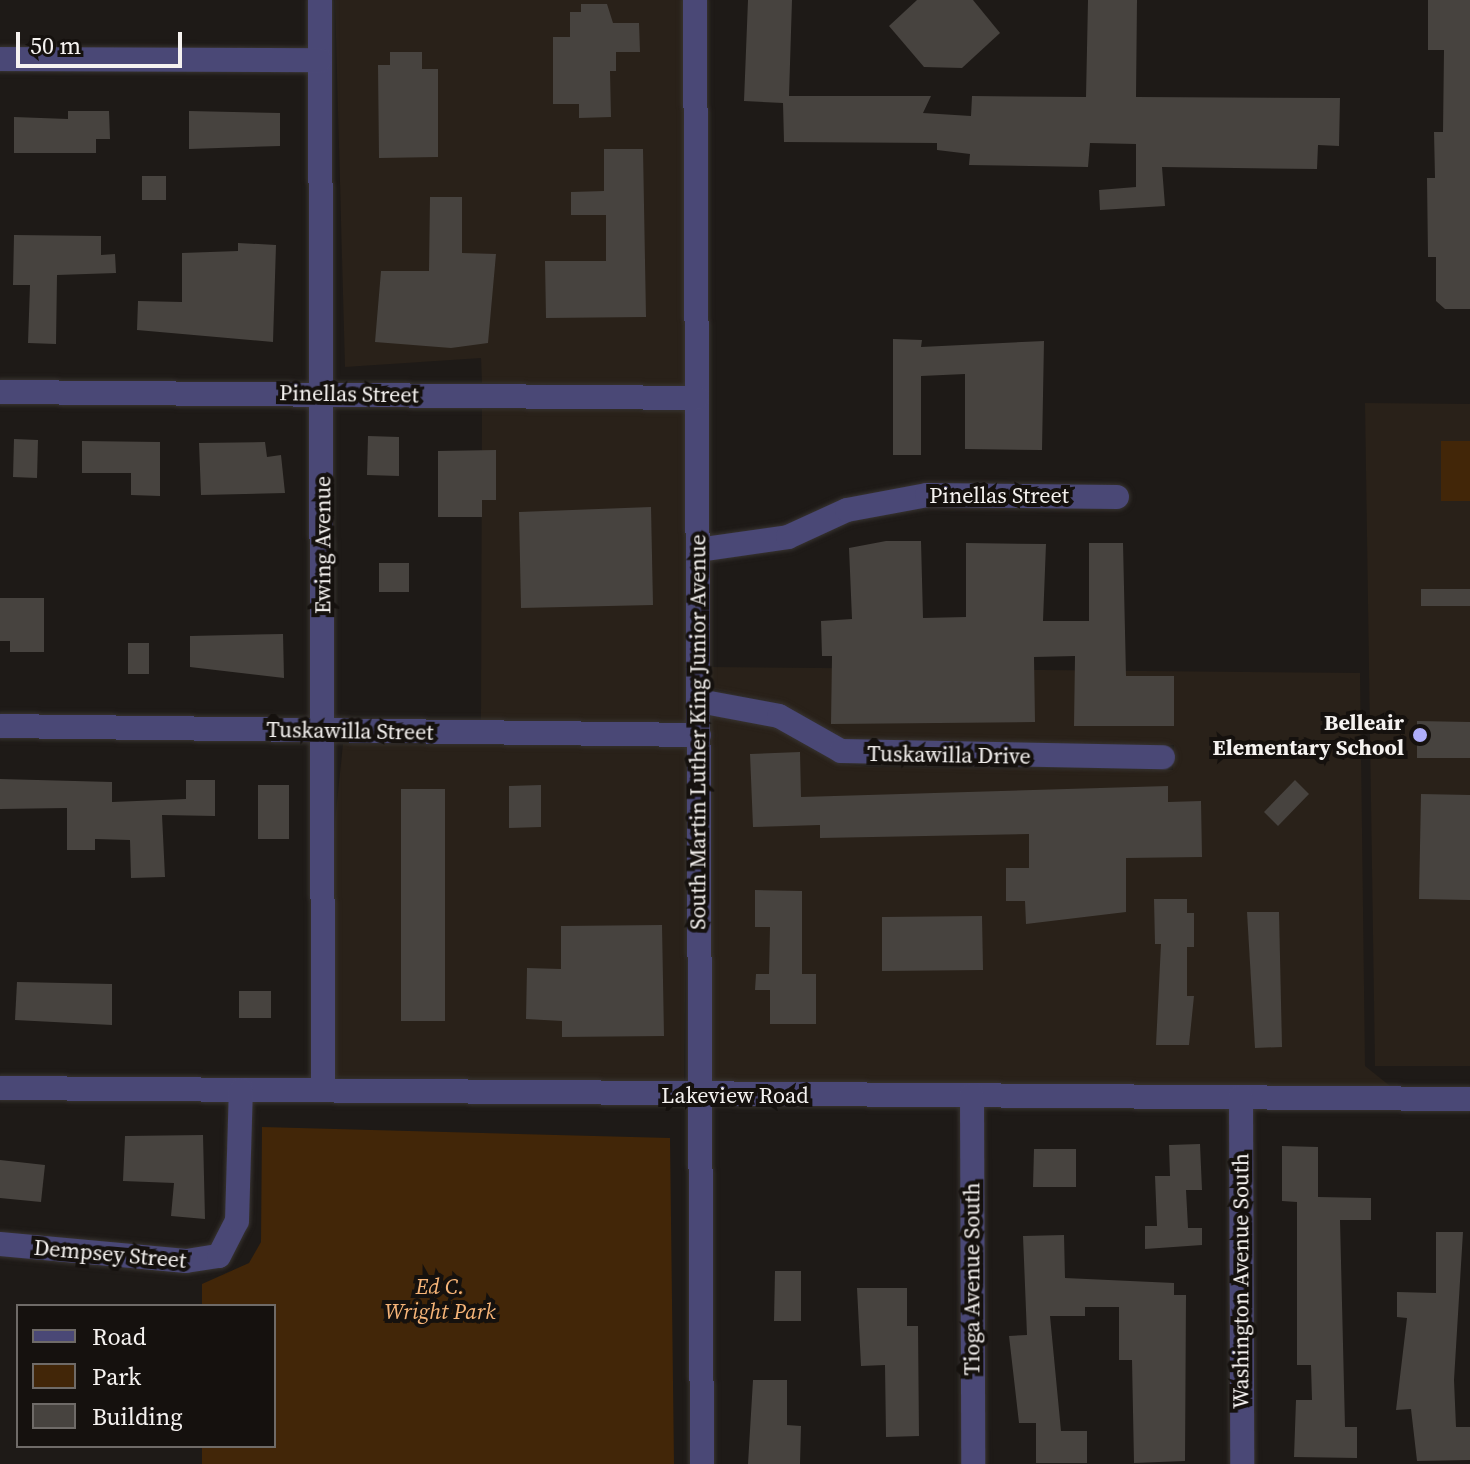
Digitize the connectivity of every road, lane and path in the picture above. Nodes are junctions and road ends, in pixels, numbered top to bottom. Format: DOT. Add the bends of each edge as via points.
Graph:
graph roads {
  1 [pos="320,0"];
  2 [pos="695,0"];
  3 [pos="0,59"];
  4 [pos="320,60"];
  5 [pos="0,392"];
  6 [pos="323,394"];
  7 [pos="697,398"];
  8 [pos="1117,497"];
  9 [pos="698,550"];
  10 [pos="699,701"];
  11 [pos="0,726"];
  12 [pos="322,731"];
  13 [pos="699,735"];
  14 [pos="1163,757"];
  15 [pos="0,1088"];
  16 [pos="241,1090"];
  17 [pos="323,1090"];
  18 [pos="972,1095"];
  19 [pos="696,1097"];
  20 [pos="1241,1097"];
  21 [pos="1470,1099"];
  22 [pos="0,1244"];
  23 [pos="702,1464"];
  24 [pos="973,1464"];
  25 [pos="1242,1464"];
  1 -- 4 [label="street, Ewing Avenue"];
  2 -- 7 [label="street, South Martin Luther King Junior Avenue"];
  3 -- 4 [label="street"];
  4 -- 6 [label="street, Ewing Avenue"];
  5 -- 6 [label="street, Pinellas Street"];
  6 -- 7 [label="street, Pinellas Street"];
  6 -- 12 [label="street, Ewing Avenue"];
  7 -- 9 [label="street, South Martin Luther King Junior Avenue"];
  8 -- 9 [label="street, Pinellas Street" via="927,495 847,510 788,537"];
  9 -- 10 [label="street, South Martin Luther King Junior Avenue"];
  10 -- 13 [label="street, South Martin Luther King Junior Avenue"];
  10 -- 14 [label="street, Tuskawilla Drive" via="779,716 841,751"];
  11 -- 12 [label="street, Tuskawilla Street"];
  12 -- 13 [label="street, Tuskawilla Street"];
  12 -- 17 [label="street, Ewing Avenue"];
  13 -- 19 [label="street, South Martin Luther King Junior Avenue"];
  15 -- 16 [label="street, Lakeview Road"];
  16 -- 17 [label="street, Lakeview Road"];
  16 -- 22 [label="street, Dempsey Street" via="237,1221 219,1256 186,1261"];
  17 -- 19 [label="street, Lakeview Road"];
  18 -- 19 [label="street, Lakeview Road"];
  18 -- 20 [label="street, Lakeview Road"];
  18 -- 24 [label="street, Tioga Avenue South"];
  19 -- 23 [label="street, South Martin Luther King Junior Avenue"];
  20 -- 21 [label="street, Lakeview Road"];
  20 -- 25 [label="street, Washington Avenue South"];
}
